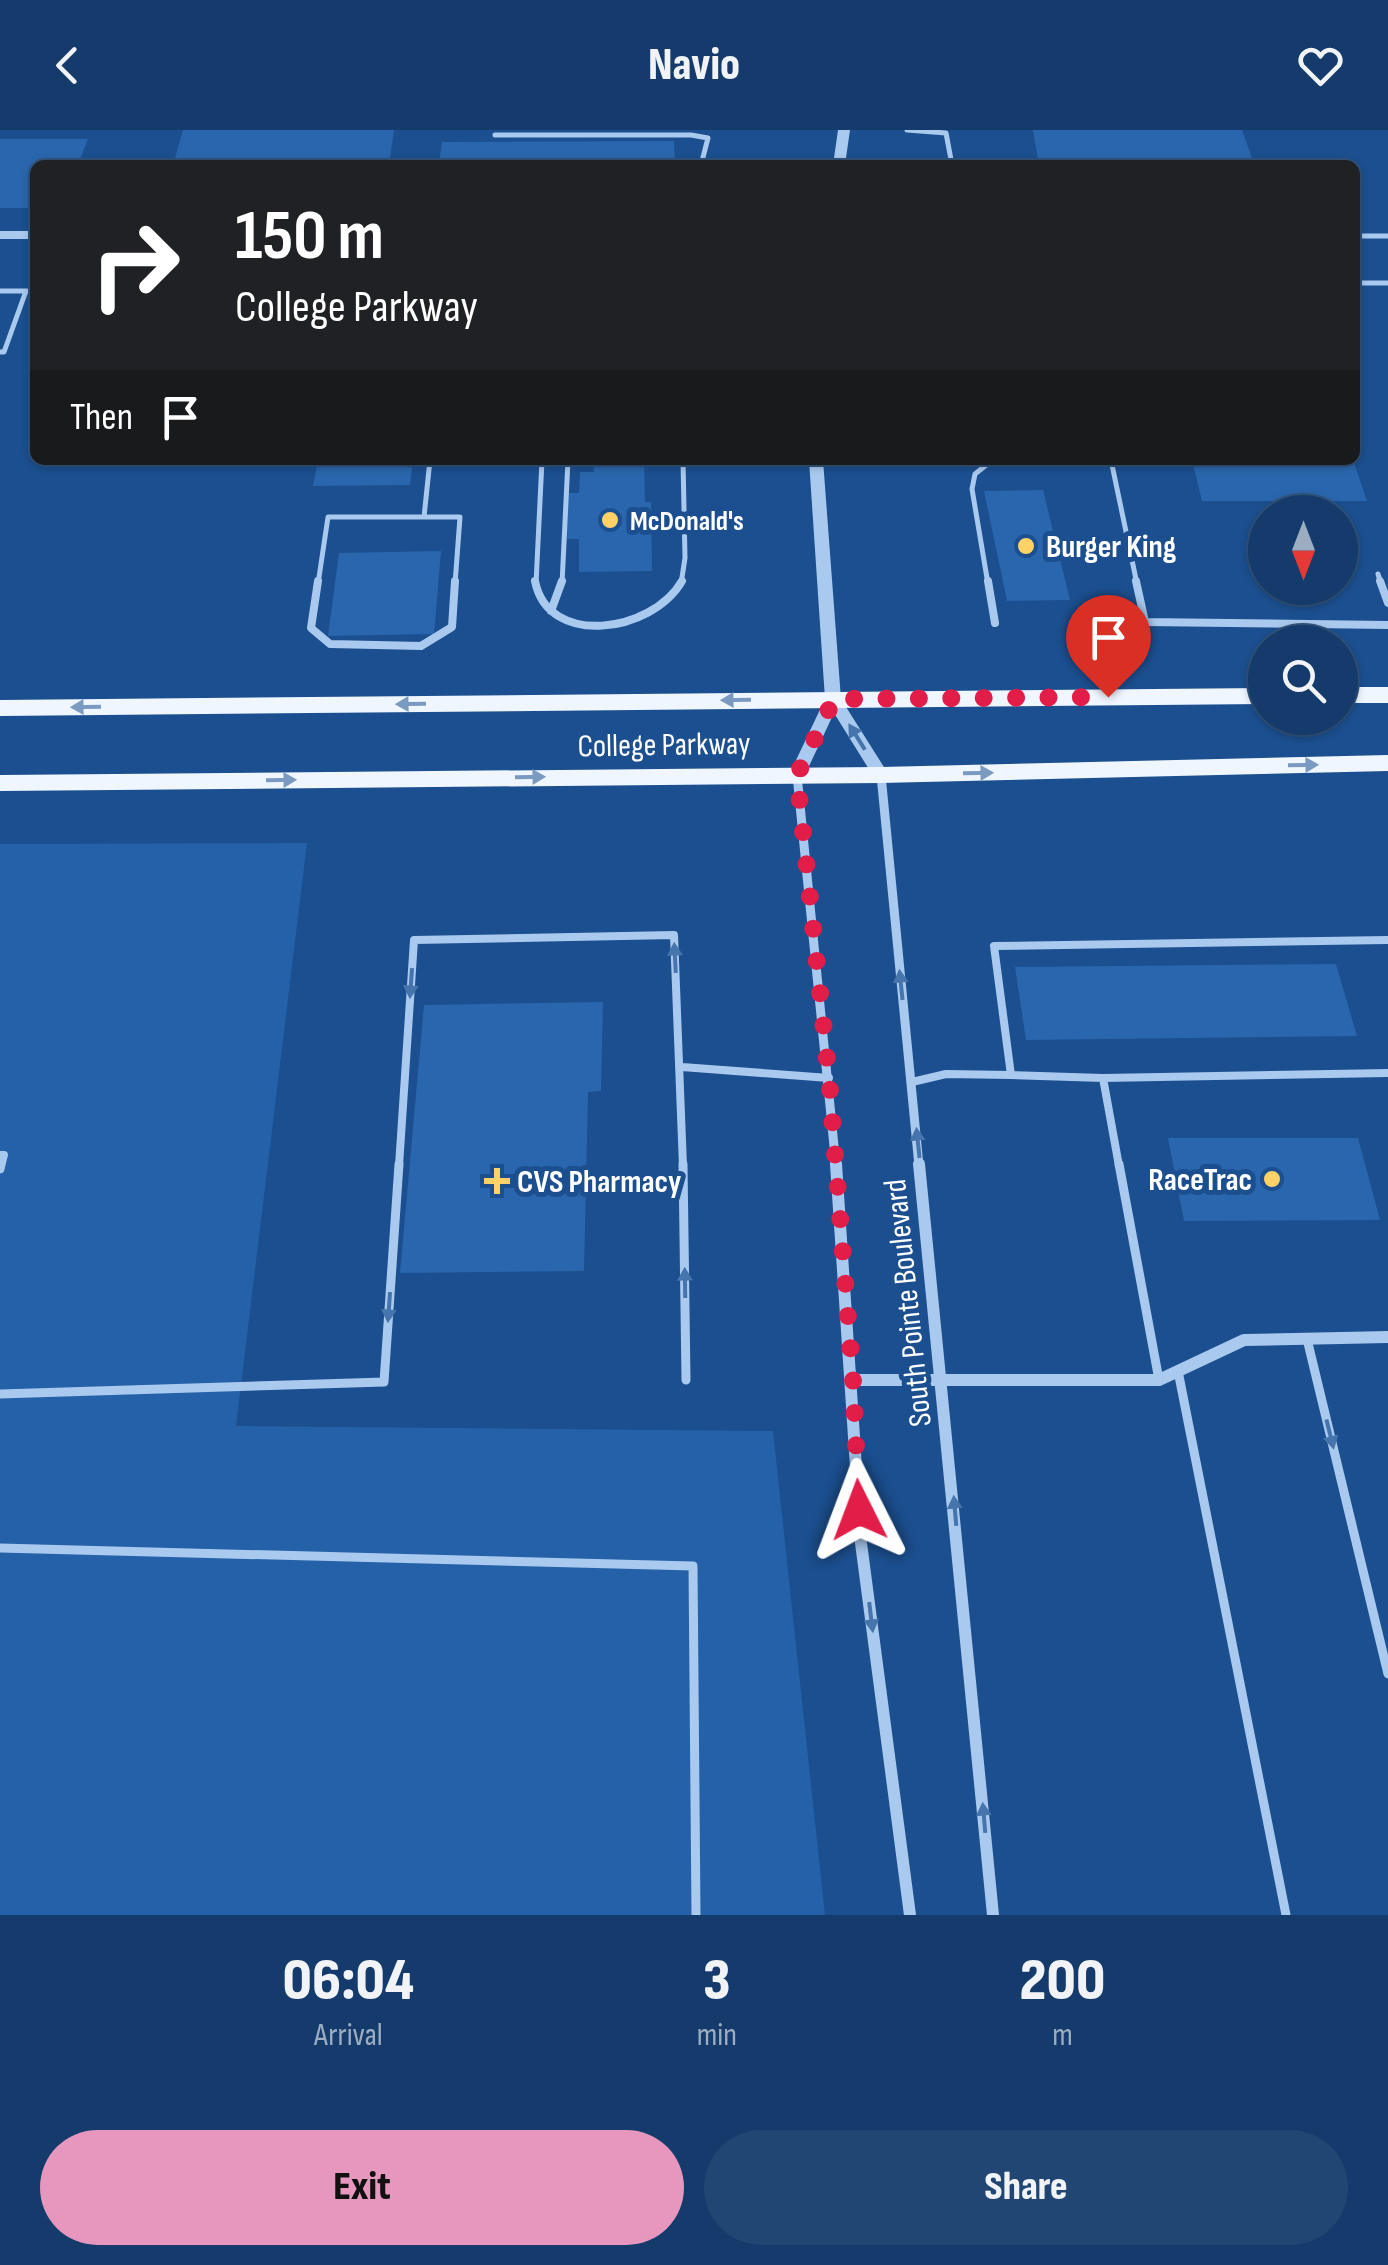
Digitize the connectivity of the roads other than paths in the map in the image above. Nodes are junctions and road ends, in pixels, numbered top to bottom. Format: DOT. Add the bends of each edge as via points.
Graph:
graph roads {
  1 [pos="844,130"];
  2 [pos="907,130"];
  3 [pos="495,136"];
  4 [pos="703,160"];
  5 [pos="840,160"];
  6 [pos="951,160"];
  7 [pos="0,235"];
  8 [pos="30,235"];
  9 [pos="1360,236"];
  10 [pos="1388,236"];
  11 [pos="1360,282"];
  12 [pos="1388,283"];
  13 [pos="26,291"];
  14 [pos="30,291"];
  15 [pos="0,292"];
  16 [pos="0,352"];
  17 [pos="429,465"];
  18 [pos="542,465"];
  19 [pos="568,465"];
  20 [pos="683,465"];
  21 [pos="816,465"];
  22 [pos="986,465"];
  23 [pos="1112,465"];
  24 [pos="424,517"];
  25 [pos="1378,574"];
  26 [pos="1388,603"];
  27 [pos="551,611"];
  28 [pos="996,623"];
  29 [pos="1388,625"];
  30 [pos="1388,694"];
  31 [pos="1358,695"];
  32 [pos="1248,696"];
  33 [pos="834,699"];
  34 [pos="0,708"];
  35 [pos="1388,763"];
  36 [pos="880,774"];
  37 [pos="797,775"];
  38 [pos="0,783"];
  39 [pos="1388,940"];
  40 [pos="682,1067"];
  41 [pos="1388,1072"];
  42 [pos="1010,1075"];
  43 [pos="829,1078"];
  44 [pos="1103,1078"];
  45 [pos="912,1082"];
  46 [pos="0,1155"];
  47 [pos="0,1169"];
  48 [pos="1388,1336"];
  49 [pos="1307,1339"];
  50 [pos="1178,1371"];
  51 [pos="686,1380"];
  52 [pos="853,1380"];
  53 [pos="942,1380"];
  54 [pos="1159,1380"];
  55 [pos="0,1394"];
  56 [pos="0,1548"];
  57 [pos="1388,1674"];
  58 [pos="696,1915"];
  59 [pos="910,1915"];
  60 [pos="993,1915"];
  61 [pos="1286,1915"];
  1 -- 5 [label="street"];
  2 -- 6 [label="lane" via="946,133"];
  3 -- 4 [label="lane" via="708,138"];
  7 -- 8 [label="street"];
  9 -- 10 [label="lane"];
  11 -- 12 [label="lane"];
  13 -- 14 [label="lane"];
  13 -- 15 [label="lane"];
  13 -- 16 [label="lane"];
  17 -- 24 [label="lane"];
  18 -- 27 [label="lane" via="535,588"];
  19 -- 27 [label="lane" via="562,587"];
  20 -- 27 [label="lane" via="683,581 665,609 623,625 582,624"];
  21 -- 33 [label="street, South Pointe Boulevard"];
  22 -- 28 [label="lane" via="975,474 972,489"];
  23 -- 29 [label="lane" via="1145,622"];
  24 -- 24 [label="lane" via="328,518 312,628 330,644 420,646 452,627 460,517"];
  25 -- 26 [label="lane"];
  30 -- 31 [label="main road"];
  32 -- 33 [label="main road, College Parkway"];
  33 -- 34 [label="main road, College Parkway, one-way"];
  36 -- 33 [label="street, South Pointe Boulevard, one-way"];
  33 -- 37 [label="street"];
  36 -- 35 [label="main road, College Parkway, one-way"];
  36 -- 37 [label="main road, College Parkway"];
  45 -- 36 [label="street, South Pointe Boulevard, one-way"];
  38 -- 37 [label="main road, College Parkway, one-way"];
  37 -- 43 [label="street, South Pointe Boulevard"];
  39 -- 42 [label="lane" via="994,946"];
  40 -- 43 [label="lane"];
  51 -- 40 [label="lane, one-way"];
  40 -- 55 [label="lane, one-way" via="674,935 414,940 384,1382"];
  41 -- 44 [label="lane"];
  42 -- 44 [label="lane"];
  42 -- 45 [label="lane" via="946,1074"];
  43 -- 52 [label="street, South Pointe Boulevard"];
  44 -- 54 [label="lane"];
  53 -- 45 [label="street, South Pointe Boulevard, one-way"];
  46 -- 47 [label="lane"];
  48 -- 49 [label="street"];
  49 -- 50 [label="street" via="1244,1340"];
  49 -- 57 [label="lane, one-way"];
  50 -- 54 [label="street"];
  50 -- 61 [label="lane"];
  52 -- 53 [label="street"];
  52 -- 59 [label="street, South Pointe Boulevard, one-way" via="861,1543"];
  53 -- 54 [label="street"];
  60 -- 53 [label="street, South Pointe Boulevard, one-way"];
  56 -- 58 [label="lane" via="693,1566"];
}
